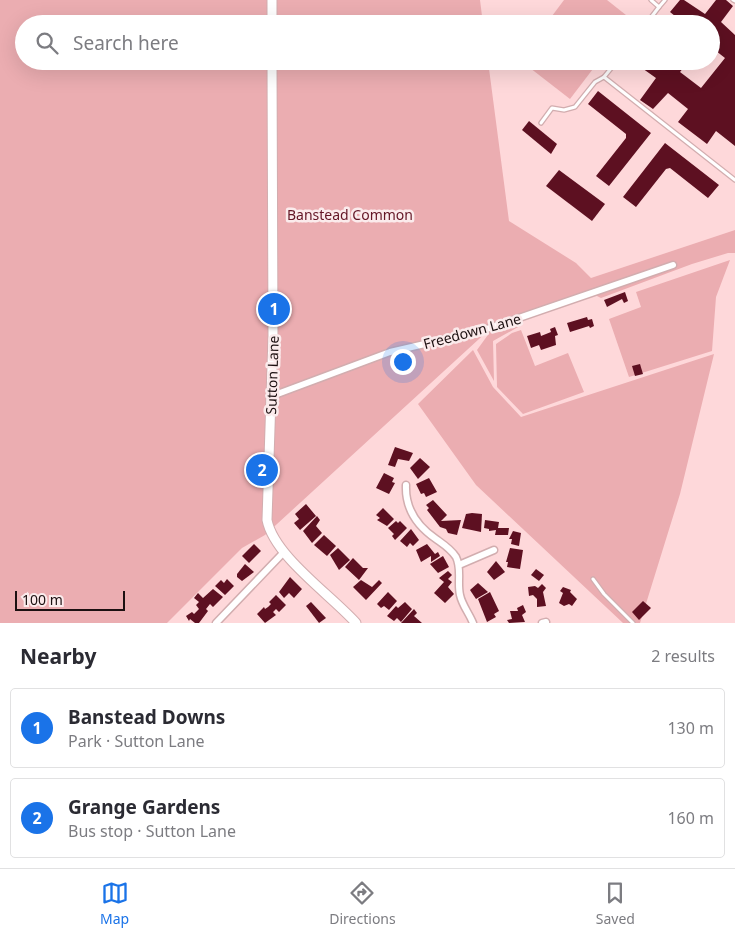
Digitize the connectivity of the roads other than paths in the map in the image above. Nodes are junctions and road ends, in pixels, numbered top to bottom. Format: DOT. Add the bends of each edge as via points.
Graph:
graph roads {
  1 [pos="272,0"];
  2 [pos="650,0"];
  3 [pos="665,0"];
  4 [pos="659,7"];
  5 [pos="272,15"];
  6 [pos="653,15"];
  7 [pos="272,70"];
  8 [pos="610,70"];
  9 [pos="604,77"];
  10 [pos="541,123"];
  11 [pos="735,180"];
  12 [pos="673,265"];
  13 [pos="272,396"];
  14 [pos="406,485"];
  15 [pos="494,550"];
  16 [pos="284,552"];
  17 [pos="459,565"];
  18 [pos="593,578"];
  19 [pos="216,623"];
  20 [pos="356,623"];
  21 [pos="472,623"];
  22 [pos="633,623"];
  1 -- 5 [label="main road"];
  2 -- 4 [label="lane"];
  3 -- 4 [label="lane"];
  4 -- 6 [label="lane"];
  7 -- 13 [label="main road, Sutton Lane"];
  8 -- 9 [label="lane"];
  9 -- 10 [label="lane" via="595,82 575,106 564,110 552,108"];
  9 -- 11 [label="lane"];
  12 -- 13 [label="street, Freedown Lane" via="486,329 390,352"];
  13 -- 16 [label="main road, Sutton Lane" via="267,520 271,534"];
  14 -- 17 [label="street" via="406,500 415,519 450,550"];
  15 -- 17 [label="street"];
  16 -- 19 [label="street"];
  16 -- 20 [label="main road, Sutton Lane"];
  17 -- 21 [label="street" via="461,598"];
  18 -- 22 [label="lane"];
}
